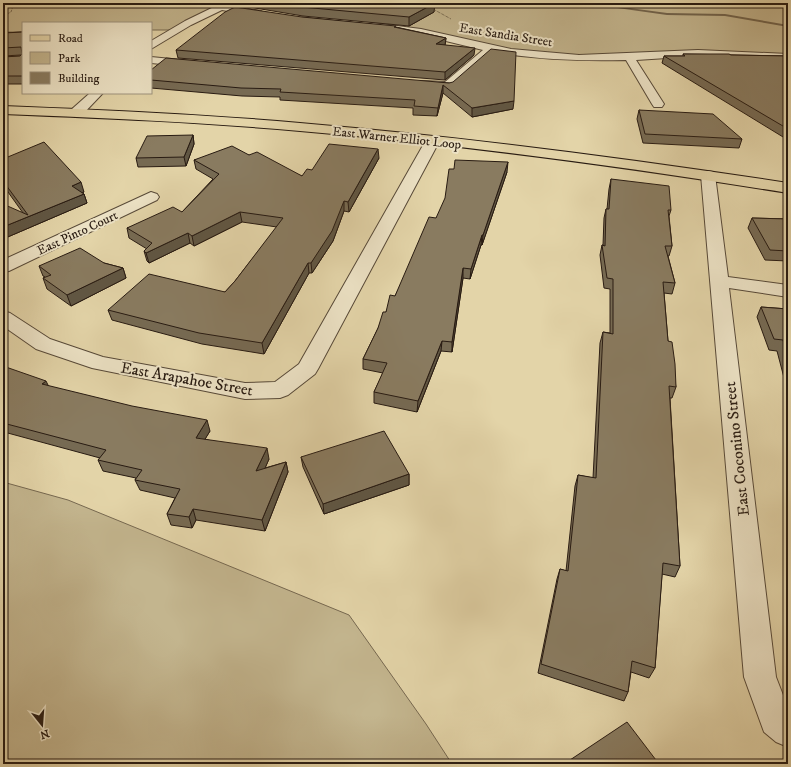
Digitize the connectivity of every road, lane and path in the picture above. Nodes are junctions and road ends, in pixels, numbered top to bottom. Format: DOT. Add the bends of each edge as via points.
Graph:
graph roads {
  1 [pos="19,3"];
  2 [pos="225,5"];
  3 [pos="3,16"];
  4 [pos="274,16"];
  5 [pos="365,25"];
  6 [pos="152,45"];
  7 [pos="492,48"];
  8 [pos="628,57"];
  9 [pos="788,57"];
  10 [pos="152,60"];
  11 [pos="206,65"];
  12 [pos="417,84"];
  13 [pos="96,94"];
  14 [pos="658,104"];
  15 [pos="3,110"];
  16 [pos="76,112"];
  17 [pos="433,140"];
  18 [pos="708,175"];
  19 [pos="788,188"];
  20 [pos="151,197"];
  21 [pos="3,267"];
  22 [pos="719,281"];
  23 [pos="788,291"];
  24 [pos="3,317"];
  25 [pos="782,725"];
  1 -- 3 [label="path"];
  2 -- 4 [label="street"];
  2 -- 6 [label="street" via="188,23"];
  5 -- 7 [label="street, East Sandia Street" via="404,29"];
  7 -- 8 [label="street, East Sandia Street" via="579,58"];
  7 -- 12 [label="street" via="448,86"];
  8 -- 9 [label="street, East Sandia Street" via="698,54"];
  8 -- 14 [label="street"];
  10 -- 11 [label="street"];
  13 -- 16 [label="street"];
  15 -- 16 [label="main road, East Warner Elliot Loop"];
  16 -- 17 [label="main road, East Warner Elliot Loop" via="286,125"];
  17 -- 18 [label="main road, East Warner Elliot Loop"];
  17 -- 24 [label="street, East Arapahoe Street" via="307,369 280,390 245,391 100,362 43,344"];
  18 -- 19 [label="main road, East Warner Elliot Loop"];
  18 -- 22 [label="street, East Coconino Street"];
  20 -- 21 [label="street, East Pinto Court"];
  22 -- 23 [label="street"];
  22 -- 25 [label="street, East Coconino Street" via="760,677"];
}
